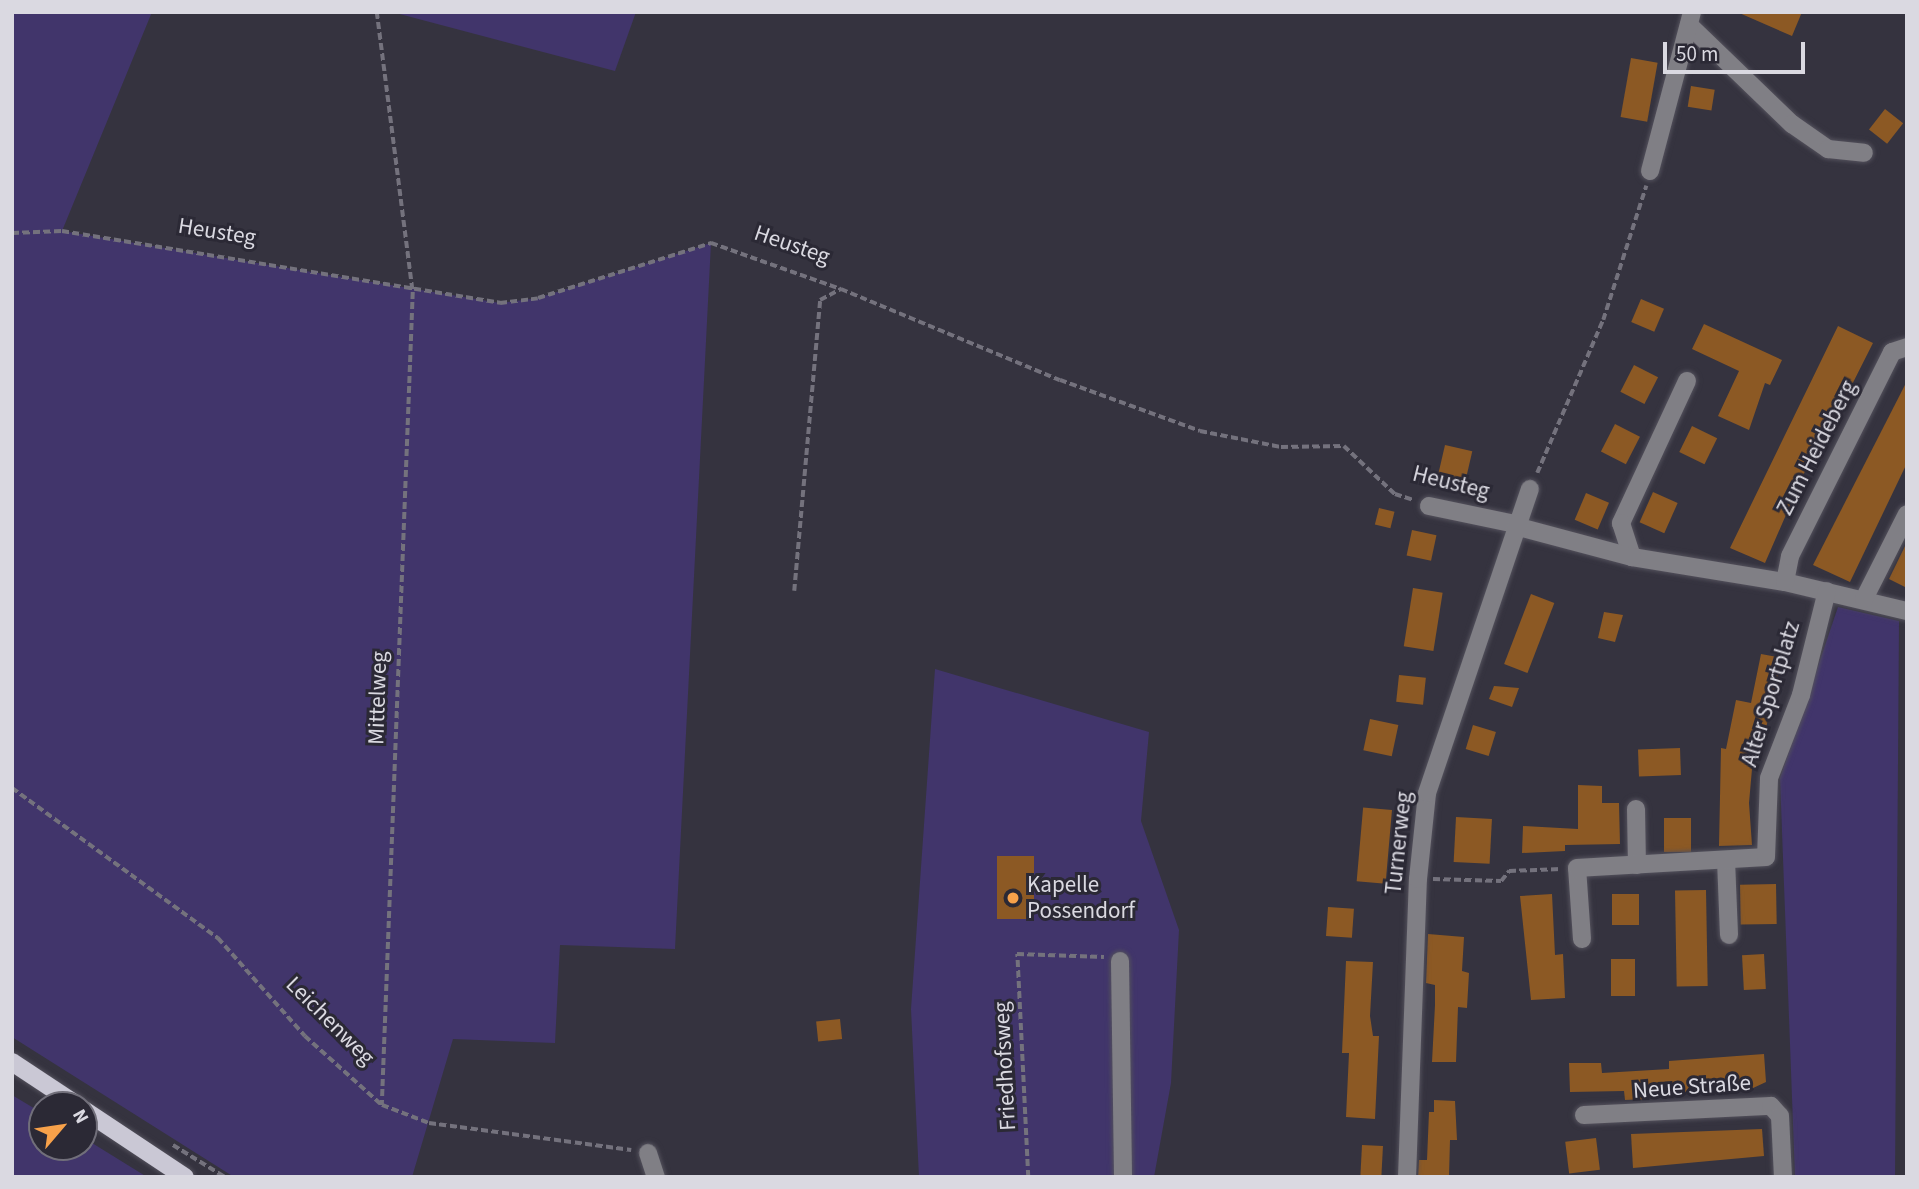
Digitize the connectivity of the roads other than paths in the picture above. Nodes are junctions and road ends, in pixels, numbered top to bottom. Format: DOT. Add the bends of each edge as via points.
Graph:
graph roads {
  1 [pos="1690,19"];
  2 [pos="1864,153"];
  3 [pos="1650,171"];
  4 [pos="1907,347"];
  5 [pos="1687,381"];
  6 [pos="1530,489"];
  7 [pos="1429,506"];
  8 [pos="1907,514"];
  9 [pos="1519,526"];
  10 [pos="1632,557"];
  11 [pos="1785,582"];
  12 [pos="1827,591"];
  13 [pos="1864,599"];
  14 [pos="1907,611"];
  15 [pos="1636,809"];
  16 [pos="1726,860"];
  17 [pos="1637,865"];
  18 [pos="1729,935"];
  19 [pos="1581,939"];
  20 [pos="1118,959"];
  21 [pos="12,1062"];
  22 [pos="55,1091"];
  23 [pos="1584,1115"];
  24 [pos="98,1119"];
  25 [pos="648,1153"];
  26 [pos="185,1177"];
  27 [pos="656,1177"];
  28 [pos="1123,1177"];
  29 [pos="1407,1177"];
  30 [pos="1783,1177"];
  1 -- 2 [label="street" via="1792,124 1828,149"];
  1 -- 3 [label="street"];
  4 -- 11 [label="street, Zum Heideberg" via="1892,352 1790,556"];
  5 -- 10 [label="street" via="1621,523"];
  6 -- 9 [label="street, Turnerweg"];
  7 -- 9 [label="street, Heusteg"];
  8 -- 13 [label="street"];
  9 -- 10 [label="street, Heusteg"];
  9 -- 29 [label="street, Turnerweg" via="1427,793 1418,879"];
  10 -- 11 [label="street"];
  11 -- 12 [label="street"];
  12 -- 13 [label="street"];
  12 -- 16 [label="street, Alter Sportplatz" via="1801,695 1769,778 1766,858"];
  13 -- 14 [label="street"];
  15 -- 17 [label="street"];
  16 -- 17 [label="street, Alter Sportplatz"];
  16 -- 18 [label="street"];
  17 -- 19 [label="street, Alter Sportplatz" via="1577,868"];
  20 -- 28 [label="street"];
  21 -- 22 [label="main road"];
  23 -- 30 [label="street, Neue Straße" via="1771,1106 1780,1116"];
  24 -- 26 [label="main road"];
  25 -- 27 [label="street"];
}
